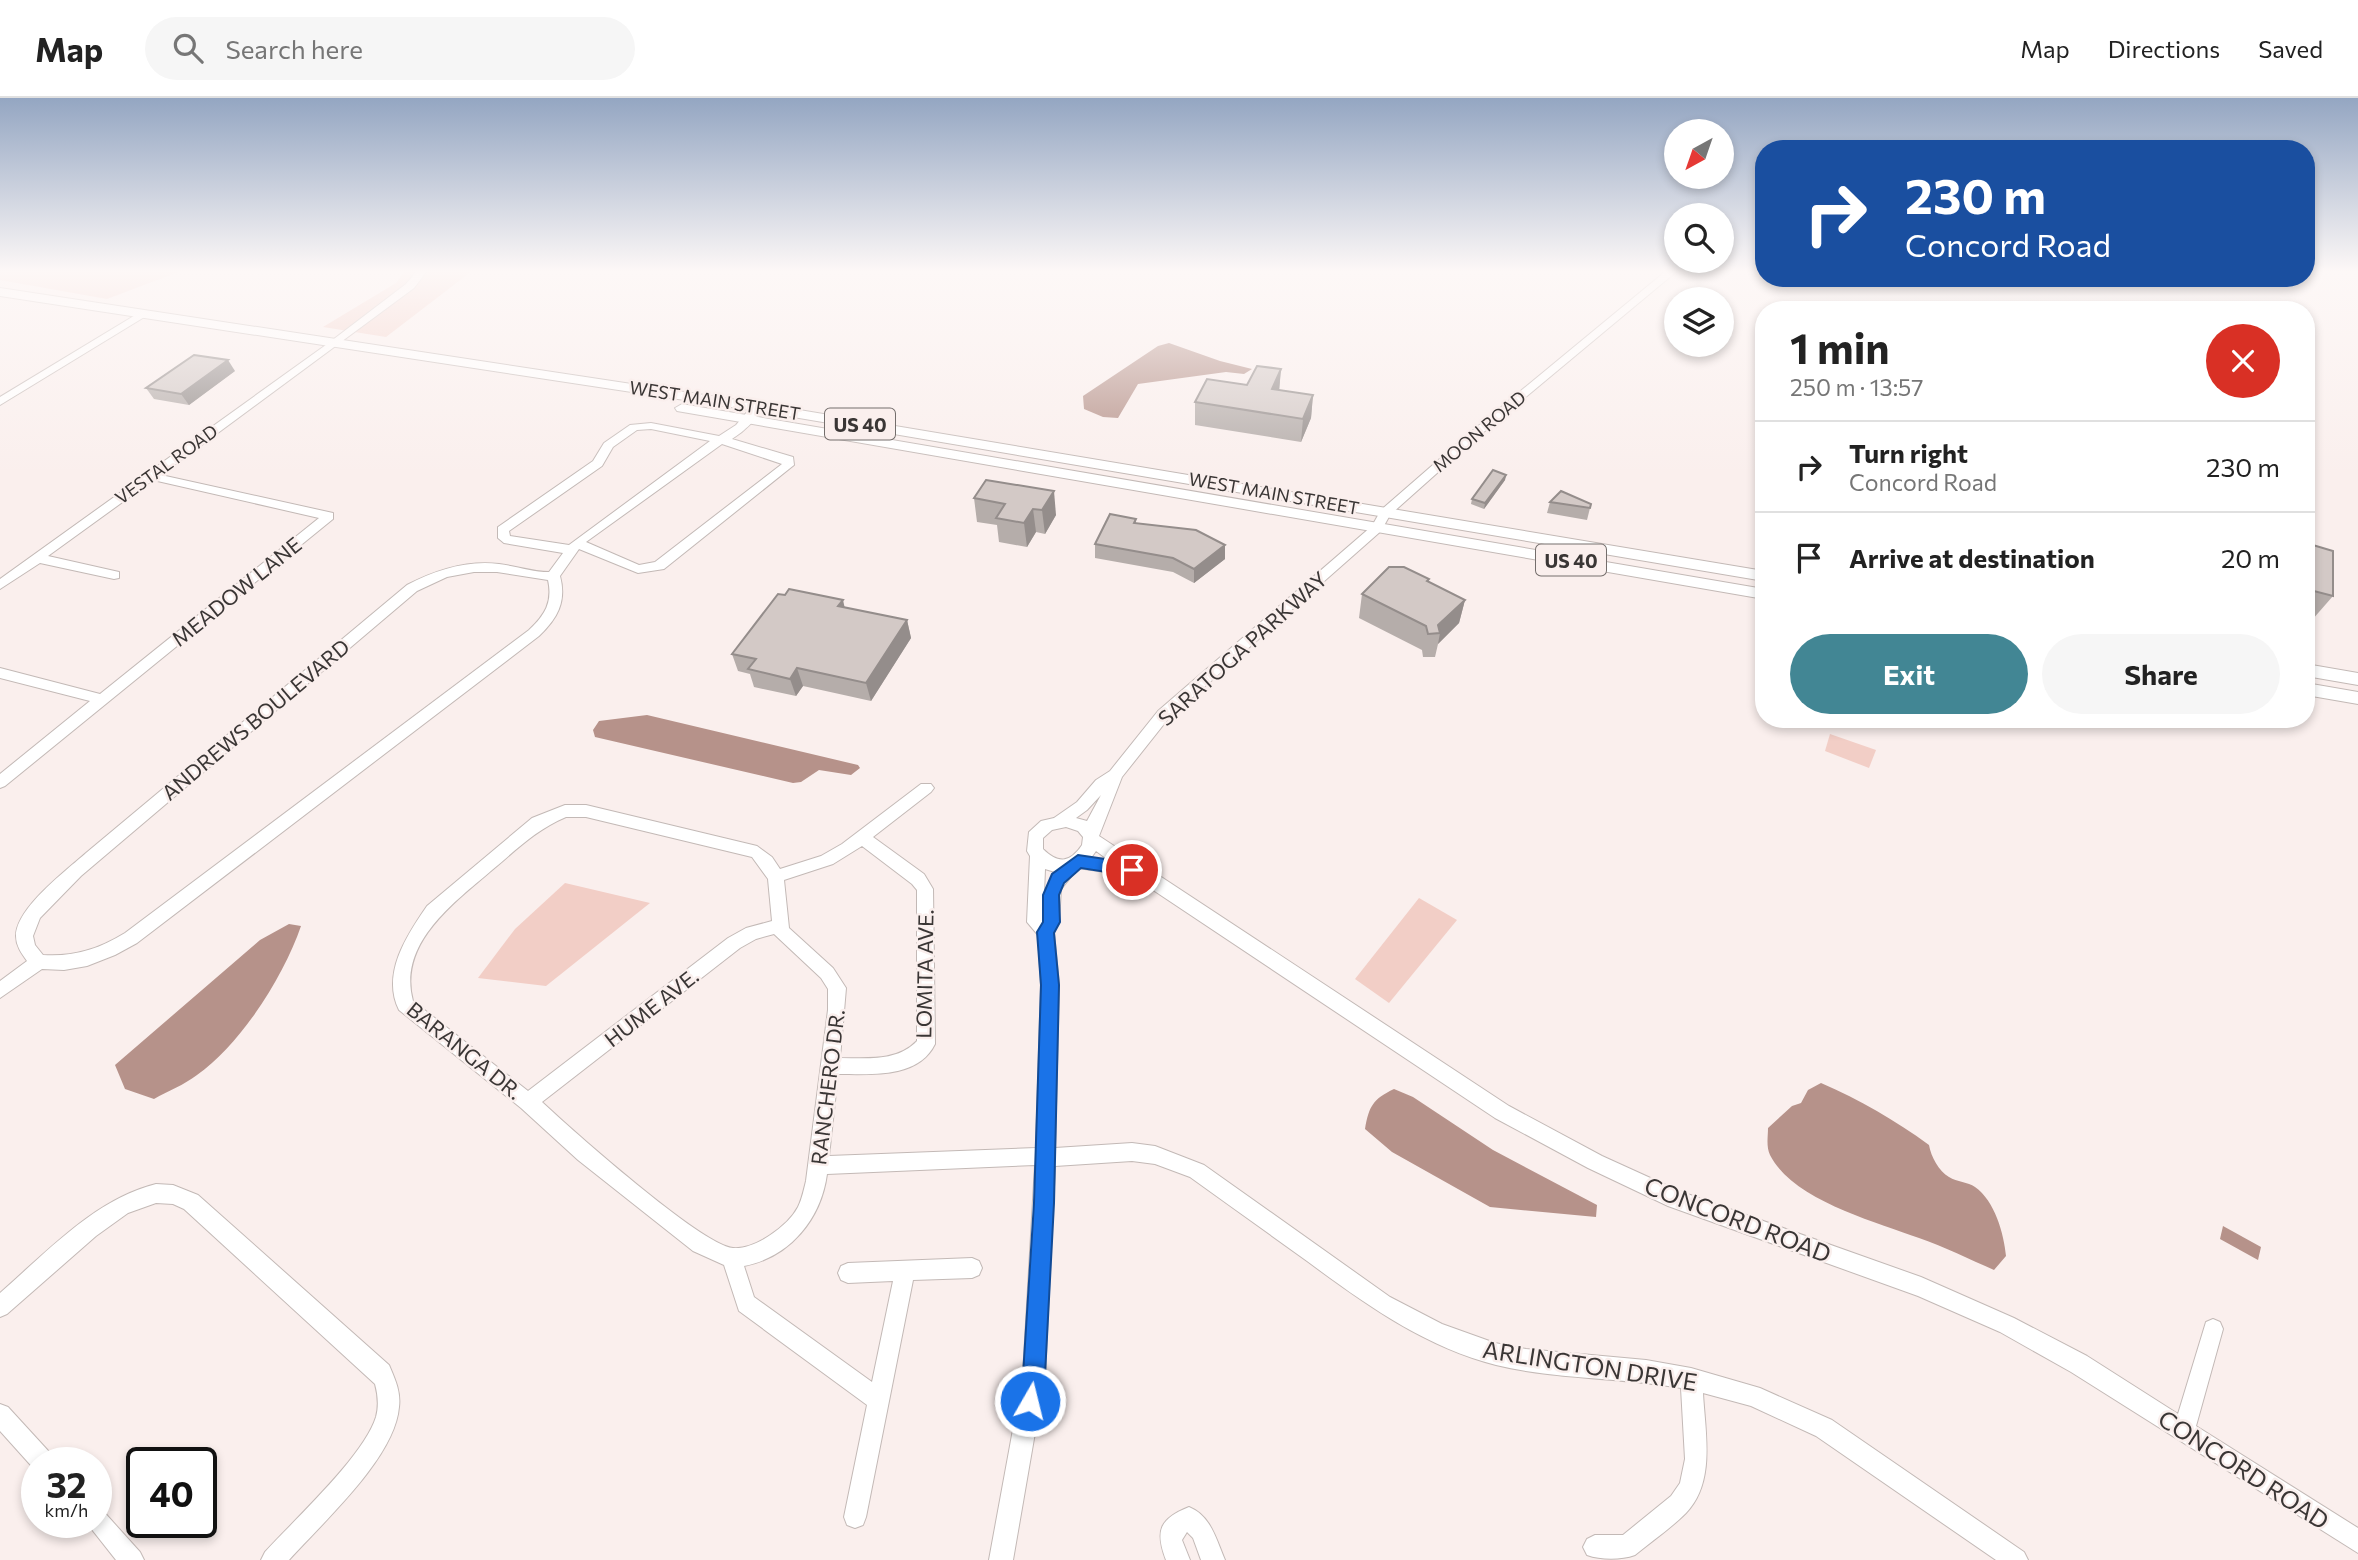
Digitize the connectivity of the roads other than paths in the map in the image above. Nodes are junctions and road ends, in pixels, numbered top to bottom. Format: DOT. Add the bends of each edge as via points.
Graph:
graph roads {
  1 [pos="101,339"];
  2 [pos="303,339"];
  3 [pos="340,339"];
  4 [pos="1590,339"];
  5 [pos="334,344"];
  6 [pos="0,402"];
  7 [pos="748,415"];
  8 [pos="718,441"];
  9 [pos="149,477"];
  10 [pos="1385,513"];
  11 [pos="1377,528"];
  12 [pos="574,547"];
  13 [pos="37,558"];
  14 [pos="114,575"];
  15 [pos="1755,575"];
  16 [pos="553,576"];
  17 [pos="0,585"];
  18 [pos="1755,592"];
  19 [pos="2315,672"];
  20 [pos="0,673"];
  21 [pos="2358,679"];
  22 [pos="2315,691"];
  23 [pos="2358,698"];
  24 [pos="100,699"];
  25 [pos="1115,775"];
  26 [pos="0,782"];
  27 [pos="926,788"];
  28 [pos="1060,821"];
  29 [pos="1091,837"];
  30 [pos="862,838"];
  31 [pos="1038,856"];
  32 [pos="1075,863"];
  33 [pos="1132,870"];
  34 [pos="778,876"];
  35 [pos="780,926"];
  36 [pos="1046,932"];
  37 [pos="39,962"];
  38 [pos="0,991"];
  39 [pos="831,1066"];
  40 [pos="528,1102"];
  41 [pos="1044,1157"];
  42 [pos="818,1165"];
  43 [pos="732,1258"];
  44 [pos="972,1268"];
  45 [pos="905,1272"];
  46 [pos="848,1273"];
  47 [pos="0,1307"];
  48 [pos="2213,1329"];
  49 [pos="1691,1379"];
  50 [pos="879,1400"];
  51 [pos="0,1415"];
  52 [pos="2184,1430"];
  53 [pos="29,1447"];
  54 [pos="855,1517"];
  55 [pos="112,1538"];
  56 [pos="2358,1541"];
  57 [pos="1595,1548"];
  58 [pos="132,1560"];
  59 [pos="273,1560"];
  60 [pos="1001,1560"];
  61 [pos="1178,1560"];
  62 [pos="1213,1560"];
  63 [pos="2016,1560"];
  1 -- 6 [label="street"];
  2 -- 5 [label="main road, WEST MAIN STREET / US 40"];
  3 -- 5 [label="street, VESTAL ROAD"];
  4 -- 10 [label="street, MOON ROAD"];
  5 -- 7 [label="main road, WEST MAIN STREET / US 40"];
  5 -- 7 [label="main road, WEST MAIN STREET / US 40"];
  5 -- 9 [label="street, VESTAL ROAD"];
  7 -- 8 [label="street"];
  7 -- 10 [label="main road, WEST MAIN STREET / US 40"];
  7 -- 11 [label="main road, WEST MAIN STREET / US 40"];
  8 -- 12 [label="street"];
  8 -- 12 [label="street" via="789,462 659,566 638,569"];
  8 -- 12 [label="street" via="652,426 634,427 608,445 598,463 502,530 509,540"];
  9 -- 13 [label="street, VESTAL ROAD"];
  9 -- 24 [label="street, MEADOW LANE" via="329,516"];
  10 -- 11 [label="street"];
  10 -- 15 [label="main road, US 40"];
  11 -- 18 [label="main road, US 40"];
  11 -- 25 [label="street, SARATOGA PARKWAY" via="1163,715"];
  12 -- 16 [label="street"];
  13 -- 14 [label="street"];
  13 -- 17 [label="street, VESTAL ROAD"];
  16 -- 37 [label="street" via="557,604 543,625 159,917 119,946 90,959"];
  16 -- 37 [label="street, ANDREWS BOULEVARD" via="462,568 412,588 44,902 25,928 28,953"];
  19 -- 21 [label="main road"];
  20 -- 24 [label="street"];
  22 -- 23 [label="main road"];
  24 -- 26 [label="street, MEADOW LANE"];
  25 -- 28 [label="street, SARATOGA PARKWAY"];
  25 -- 29 [label="street, SARATOGA PARKWAY"];
  27 -- 30 [label="street"];
  28 -- 29 [label="street" via="1078,823"];
  28 -- 31 [label="street" via="1035,836"];
  29 -- 32 [label="street" via="1088,854"];
  29 -- 33 [label="street, CONCORD ROAD"];
  30 -- 34 [label="street" via="827,860"];
  30 -- 39 [label="street, LOMITA AVE." via="925,889 926,1044 903,1064"];
  31 -- 32 [label="street" via="1053,865"];
  31 -- 36 [label="street" via="1035,922"];
  32 -- 33 [label="street, CONCORD ROAD"];
  32 -- 36 [label="street" via="1053,889"];
  33 -- 52 [label="street, CONCORD ROAD" via="1502,1112 1560,1143 1675,1199 1921,1287 2007,1325"];
  34 -- 35 [label="street"];
  34 -- 40 [label="street, BARANGA DR." via="757,852 586,811 554,814 508,844 433,911 402,969 405,1005"];
  35 -- 39 [label="street, RANCHERO DR." via="837,989"];
  35 -- 40 [label="street, HUME AVE." via="734,943"];
  36 -- 41 [label="street" via="1050,985"];
  37 -- 38 [label="street"];
  39 -- 42 [label="street, RANCHERO DR."];
  40 -- 43 [label="street" via="585,1154 700,1244"];
  41 -- 42 [label="street, ARLINGTON DRIVE"];
  41 -- 49 [label="street, ARLINGTON DRIVE" via="1132,1152 1177,1161 1198,1171 1383,1304 1466,1345 1526,1360"];
  41 -- 60 [label="street" via="1034,1375"];
  42 -- 43 [label="street, RANCHERO DR." via="806,1213 788,1233 759,1253"];
  43 -- 50 [label="street" via="746,1304"];
  44 -- 45 [label="street"];
  45 -- 46 [label="street"];
  45 -- 50 [label="street"];
  47 -- 59 [label="street" via="104,1217 140,1197 167,1193 191,1202 381,1373 389,1407 376,1440"];
  48 -- 52 [label="street"];
  49 -- 57 [label="street" via="1696,1459 1690,1487 1679,1504 1627,1547"];
  49 -- 63 [label="street, ARLINGTON DRIVE" via="1752,1396 1824,1428"];
  50 -- 54 [label="street"];
  51 -- 53 [label="street"];
  52 -- 56 [label="street, CONCORD ROAD"];
  55 -- 58 [label="street"];
  61 -- 62 [label="street" via="1171,1531 1189,1518 1201,1530"];
}
